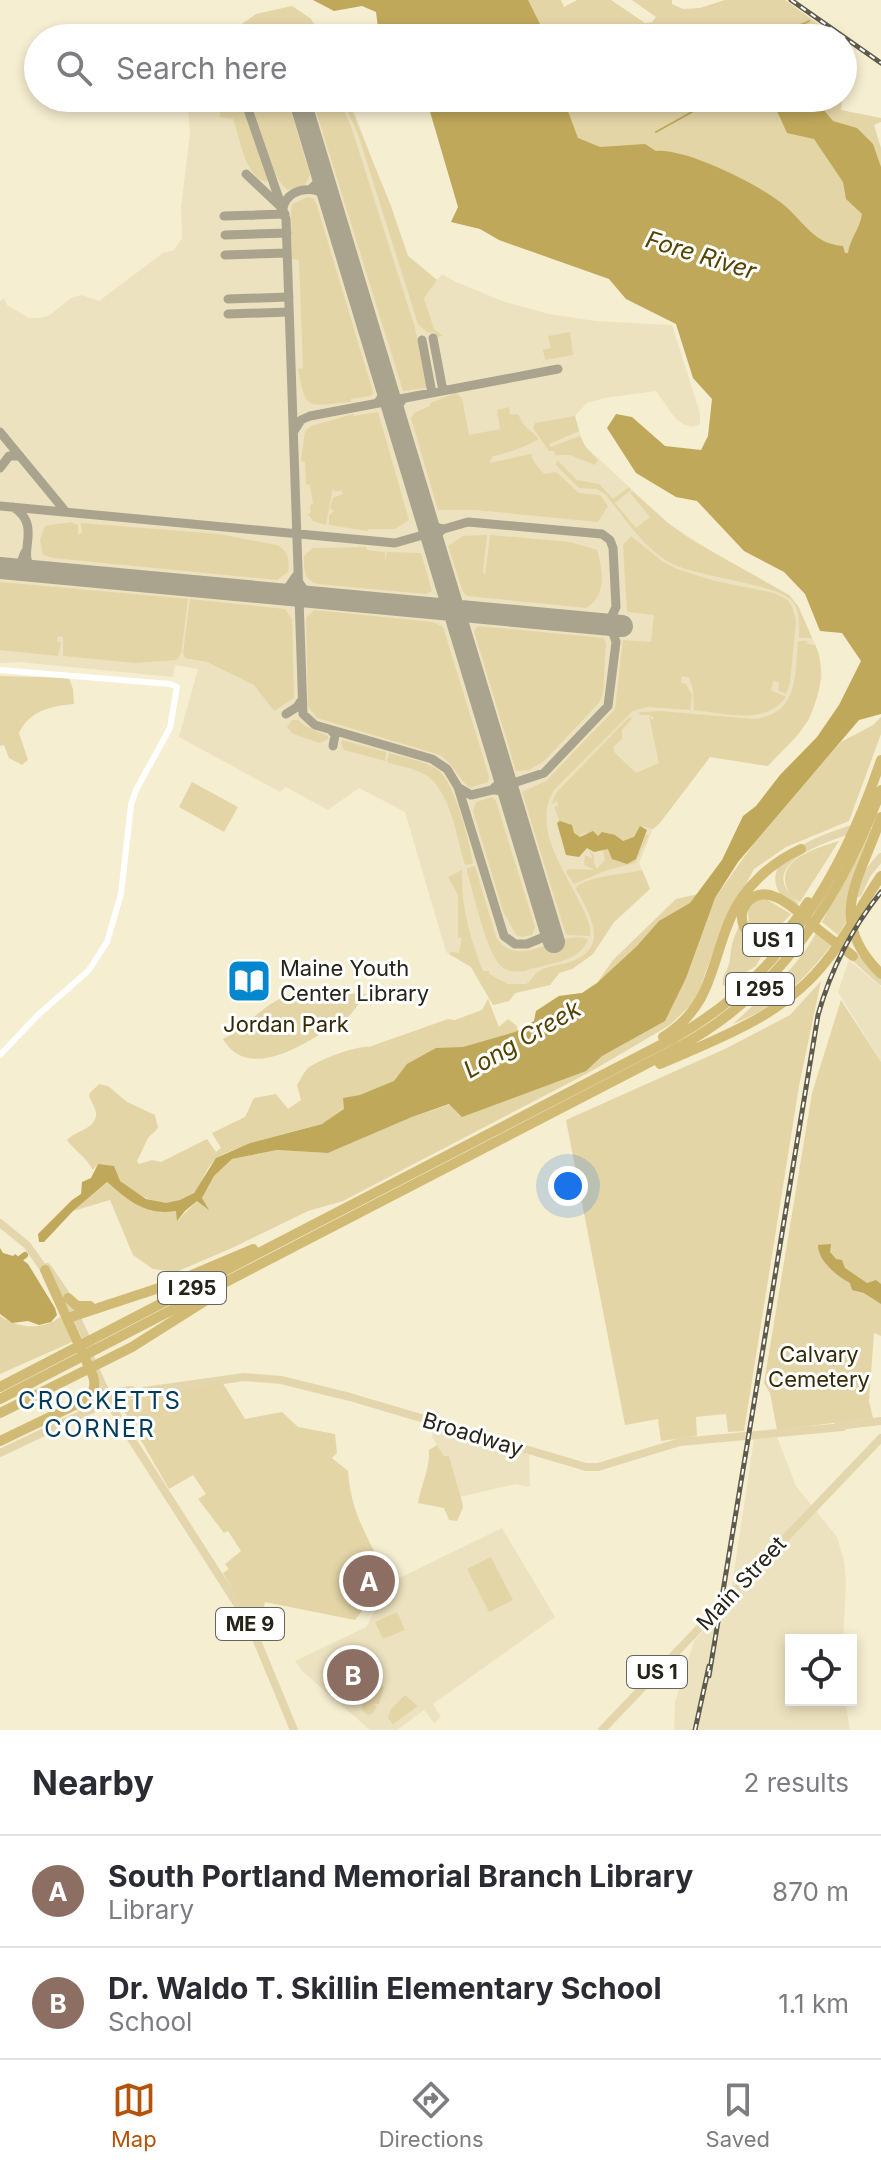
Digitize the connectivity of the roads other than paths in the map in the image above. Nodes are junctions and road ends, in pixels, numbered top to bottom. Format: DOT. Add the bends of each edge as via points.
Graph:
graph roads {
  1 [pos="0,670"];
  2 [pos="881,760"];
  3 [pos="881,790"];
  4 [pos="881,818"];
  5 [pos="801,849"];
  6 [pos="881,857"];
  7 [pos="840,858"];
  8 [pos="881,876"];
  9 [pos="790,903"];
  10 [pos="853,910"];
  11 [pos="853,956"];
  12 [pos="881,971"];
  13 [pos="881,981"];
  14 [pos="0,1055"];
  15 [pos="574,1089"];
  16 [pos="560,1109"];
  17 [pos="356,1214"];
  18 [pos="0,1223"];
  19 [pos="289,1237"];
  20 [pos="42,1266"];
  21 [pos="139,1295"];
  22 [pos="68,1298"];
  23 [pos="73,1316"];
  24 [pos="97,1343"];
  25 [pos="76,1354"];
  26 [pos="96,1370"];
  27 [pos="28,1373"];
  28 [pos="0,1381"];
  29 [pos="0,1387"];
  30 [pos="111,1397"];
  31 [pos="0,1399"];
  32 [pos="87,1404"];
  33 [pos="0,1413"];
  34 [pos="881,1421"];
  35 [pos="881,1438"];
  36 [pos="0,1444"];
  37 [pos="0,1453"];
  38 [pos="294,1730"];
  39 [pos="602,1730"];
  1 -- 14 [label="street" via="177,687 170,728 131,805 121,894 107,942 89,970"];
  2 -- 7 [label="highway, I 295"];
  3 -- 16 [label="highway, I 295" via="822,912 760,989 688,1042"];
  4 -- 5 [label="main road"];
  4 -- 10 [label="highway" via="854,887"];
  5 -- 9 [label="main road" via="781,873 781,887"];
  5 -- 15 [label="highway" via="770,868 741,900 708,988 689,1016"];
  6 -- 10 [label="main road" via="861,883"];
  7 -- 9 [label="highway, US 1" via="779,937 761,941 745,930 743,911 752,898 771,895"];
  7 -- 15 [label="highway, I 295" via="796,933 736,997 685,1032"];
  8 -- 16 [label="highway" via="830,957 780,1006 745,1027"];
  9 -- 11 [label="highway, US 1"];
  10 -- 12 [label="highway" via="864,957"];
  11 -- 13 [label="main road, US 1"];
  15 -- 19 [label="highway, I 295"];
  16 -- 17 [label="highway, I 295"];
  17 -- 24 [label="highway, I 295"];
  17 -- 33 [label="highway" via="132,1347"];
  18 -- 20 [label="main road, ME 9"];
  19 -- 21 [label="highway"];
  19 -- 24 [label="highway, I 295"];
  20 -- 22 [label="main road, ME 9"];
  20 -- 23 [label="main road, ME 9"];
  20 -- 36 [label="highway" via="92,1373 94,1388 81,1402"];
  21 -- 22 [label="highway" via="84,1307"];
  21 -- 23 [label="highway"];
  22 -- 23 [label="main road, ME 9"];
  23 -- 26 [label="main road, ME 9"];
  23 -- 30 [label="main road, ME 9"];
  24 -- 25 [label="highway, I 295"];
  25 -- 27 [label="highway, I 295"];
  25 -- 31 [label="highway, I 295"];
  26 -- 30 [label="main road, ME 9"];
  26 -- 32 [label="main road" via="98,1393"];
  27 -- 28 [label="highway"];
  27 -- 29 [label="highway, I 295"];
  30 -- 32 [label="main road, Broadway"];
  30 -- 34 [label="main road, Broadway" via="233,1377 281,1380 590,1468 680,1442"];
  30 -- 37 [label="main road, Broadway"];
  30 -- 38 [label="main road, ME 9" via="250,1624"];
  32 -- 36 [label="main road, Broadway"];
  35 -- 39 [label="main road, Main Street / US 1"];
}
